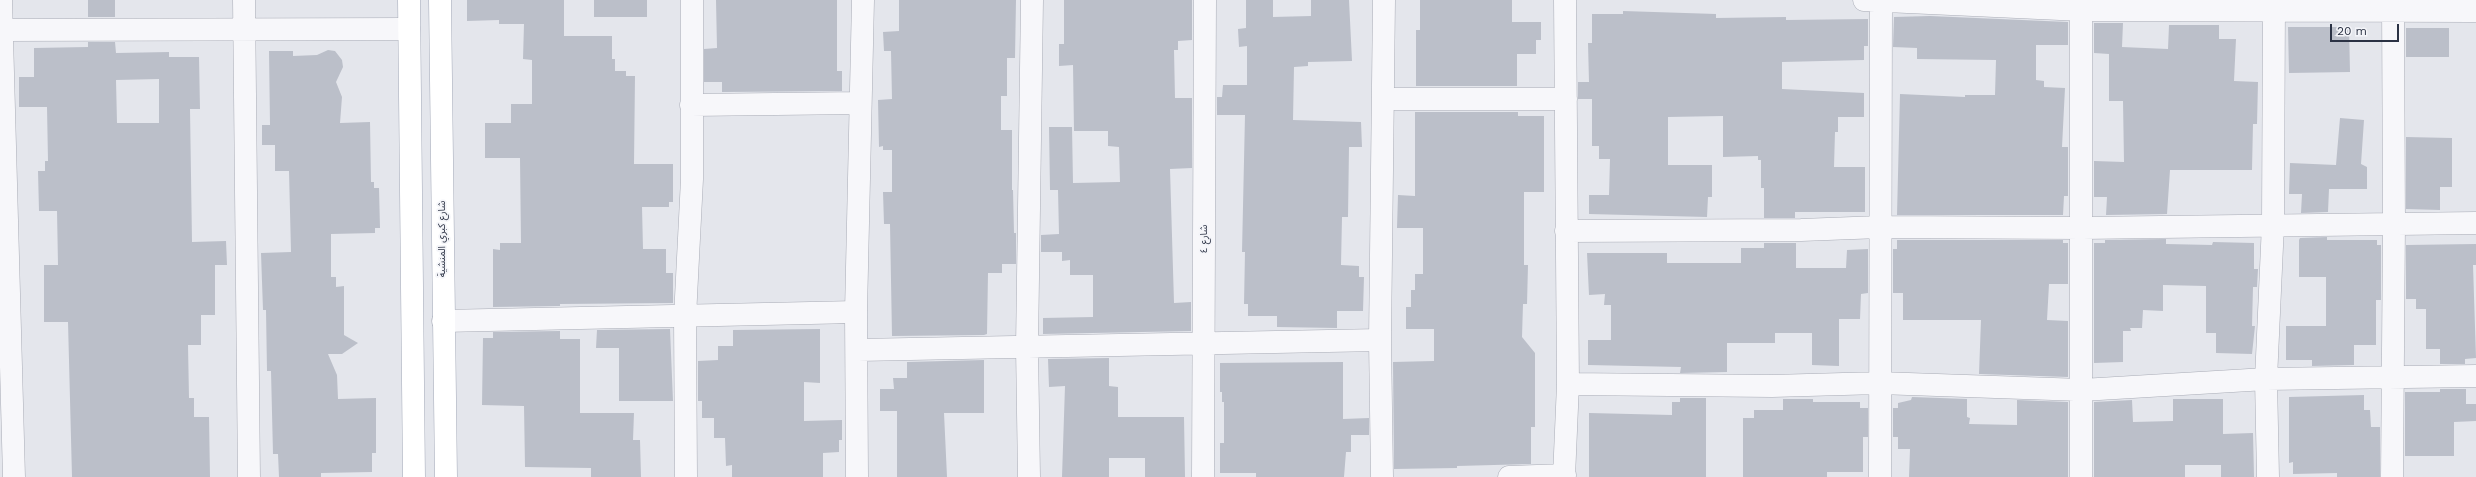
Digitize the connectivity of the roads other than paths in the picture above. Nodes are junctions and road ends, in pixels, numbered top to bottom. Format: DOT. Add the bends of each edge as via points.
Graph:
graph roads {
  1 [pos="1,0"];
  2 [pos="244,0"];
  3 [pos="409,0"];
  4 [pos="440,0"];
  5 [pos="692,0"];
  6 [pos="863,0"];
  7 [pos="1032,0"];
  8 [pos="1205,0"];
  9 [pos="1384,0"];
  10 [pos="1565,0"];
  11 [pos="1875,1"];
  12 [pos="2081,5"];
  13 [pos="2393,5"];
  14 [pos="2274,6"];
  15 [pos="2476,11"];
  16 [pos="409,29"];
  17 [pos="1,30"];
  18 [pos="245,31"];
  19 [pos="1384,99"];
  20 [pos="1566,99"];
  21 [pos="860,103"];
  22 [pos="691,105"];
  23 [pos="2476,223"];
  24 [pos="2273,224"];
  25 [pos="2394,224"];
  26 [pos="1880,226"];
  27 [pos="2082,228"];
  28 [pos="1566,231"];
  29 [pos="856,312"];
  30 [pos="685,317"];
  31 [pos="443,321"];
  32 [pos="1380,340"];
  33 [pos="1204,344"];
  34 [pos="1027,348"];
  35 [pos="858,350"];
  36 [pos="2476,376"];
  37 [pos="2393,377"];
  38 [pos="2266,379"];
  39 [pos="1879,383"];
  40 [pos="1568,384"];
  41 [pos="2082,390"];
  42 [pos="1564,476"];
  43 [pos="14,477"];
  44 [pos="249,477"];
  45 [pos="414,477"];
  46 [pos="446,477"];
  47 [pos="686,477"];
  48 [pos="857,477"];
  49 [pos="1029,477"];
  50 [pos="1203,477"];
  51 [pos="1382,477"];
  52 [pos="1509,477"];
  53 [pos="1880,477"];
  54 [pos="2081,477"];
  55 [pos="2268,477"];
  56 [pos="2392,477"];
  1 -- 17 [label="street"];
  2 -- 18 [label="street"];
  3 -- 16 [label="main road"];
  4 -- 31 [label="main road, شارع كبري المنشية"];
  5 -- 22 [label="street"];
  6 -- 21 [label="street"];
  7 -- 34 [label="street"];
  8 -- 33 [label="street, شارع ٤"];
  9 -- 19 [label="street"];
  10 -- 20 [label="street"];
  11 -- 12 [label="street"];
  11 -- 26 [label="street"];
  12 -- 14 [label="street"];
  12 -- 27 [label="street"];
  13 -- 14 [label="street"];
  13 -- 15 [label="street"];
  13 -- 25 [label="street"];
  14 -- 24 [label="street"];
  16 -- 18 [label="street"];
  16 -- 45 [label="main road"];
  17 -- 18 [label="street"];
  17 -- 43 [label="street"];
  18 -- 44 [label="street"];
  19 -- 20 [label="street"];
  19 -- 32 [label="street"];
  20 -- 28 [label="street"];
  21 -- 22 [label="street"];
  21 -- 29 [label="street"];
  22 -- 30 [label="street" via="692,179"];
  23 -- 25 [label="street"];
  24 -- 25 [label="street"];
  24 -- 27 [label="street"];
  24 -- 38 [label="street"];
  25 -- 37 [label="street"];
  26 -- 27 [label="street"];
  26 -- 28 [label="street" via="1801,230"];
  26 -- 39 [label="street"];
  27 -- 41 [label="street"];
  28 -- 40 [label="street"];
  29 -- 30 [label="street"];
  29 -- 35 [label="street"];
  30 -- 31 [label="street"];
  30 -- 47 [label="street"];
  31 -- 46 [label="main road, شارع كبري المنشية"];
  32 -- 33 [label="street"];
  32 -- 51 [label="street"];
  33 -- 34 [label="street"];
  33 -- 50 [label="street, شارع ٤"];
  34 -- 35 [label="street"];
  34 -- 49 [label="street"];
  35 -- 48 [label="street"];
  36 -- 37 [label="street"];
  37 -- 38 [label="street"];
  37 -- 56 [label="street"];
  38 -- 41 [label="street"];
  38 -- 55 [label="street"];
  39 -- 40 [label="street" via="1772,386"];
  39 -- 41 [label="street"];
  39 -- 53 [label="street"];
  40 -- 42 [label="street"];
  41 -- 54 [label="street"];
  42 -- 52 [label="street"];
}
